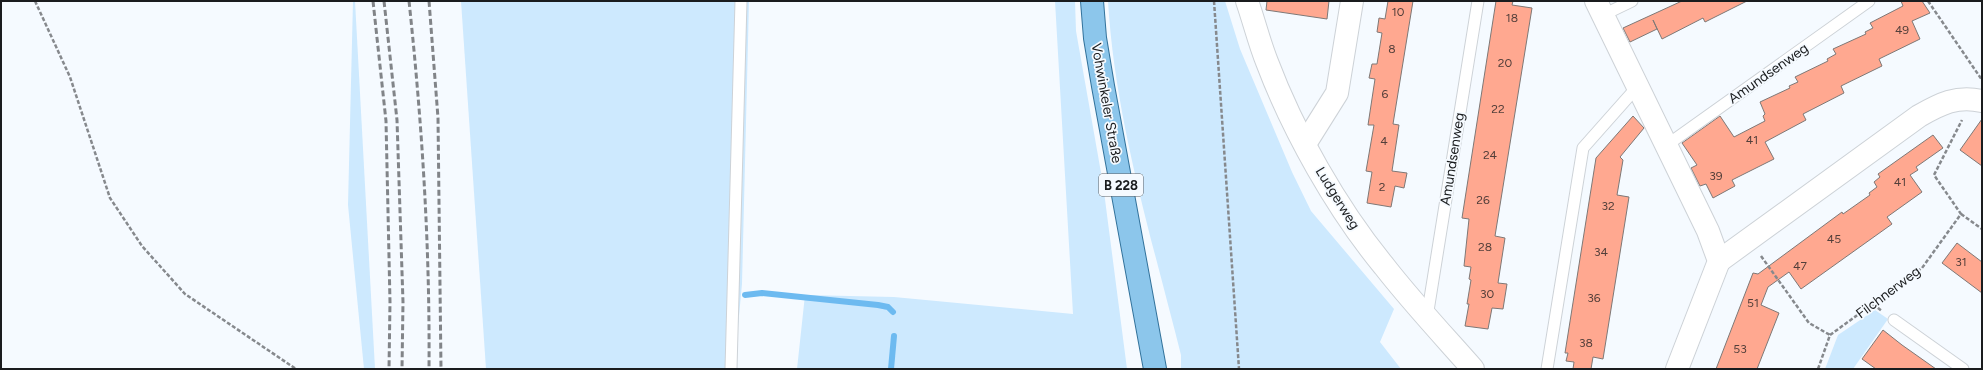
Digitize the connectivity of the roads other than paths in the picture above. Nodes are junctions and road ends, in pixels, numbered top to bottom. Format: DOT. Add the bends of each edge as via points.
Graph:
graph roads {
  1 [pos="741,1"];
  2 [pos="1092,1"];
  3 [pos="1247,1"];
  4 [pos="1352,1"];
  5 [pos="1478,1"];
  6 [pos="1632,1"];
  7 [pos="1869,1"];
  8 [pos="1600,8"];
  9 [pos="1638,86"];
  10 [pos="1979,93"];
  11 [pos="1305,144"];
  12 [pos="1667,145"];
  13 [pos="1719,261"];
  14 [pos="1427,317"];
  15 [pos="1894,320"];
  16 [pos="732,369"];
  17 [pos="1155,369"];
  18 [pos="1473,369"];
  19 [pos="1547,369"];
  20 [pos="1677,369"];
  21 [pos="1963,369"];
  1 -- 16 [label="lane"];
  2 -- 17 [label="main road, Vohwinkeler Straße / B 228" via="1102,79"];
  3 -- 11 [label="street, Ludgerweg" via="1267,62"];
  4 -- 11 [label="street" via="1337,93"];
  5 -- 14 [label="lane, Amundsenweg"];
  6 -- 8 [label="lane"];
  7 -- 12 [label="lane, Amundsenweg"];
  8 -- 9 [label="street"];
  9 -- 12 [label="street"];
  9 -- 19 [label="lane" via="1583,148"];
  10 -- 13 [label="street" via="1943,102 1919,116"];
  11 -- 14 [label="street, Ludgerweg" via="1341,206 1383,265"];
  12 -- 13 [label="street" via="1708,231"];
  13 -- 20 [label="street"];
  14 -- 18 [label="street, Ludgerweg"];
  15 -- 21 [label="lane, Filchnerweg"];
}
